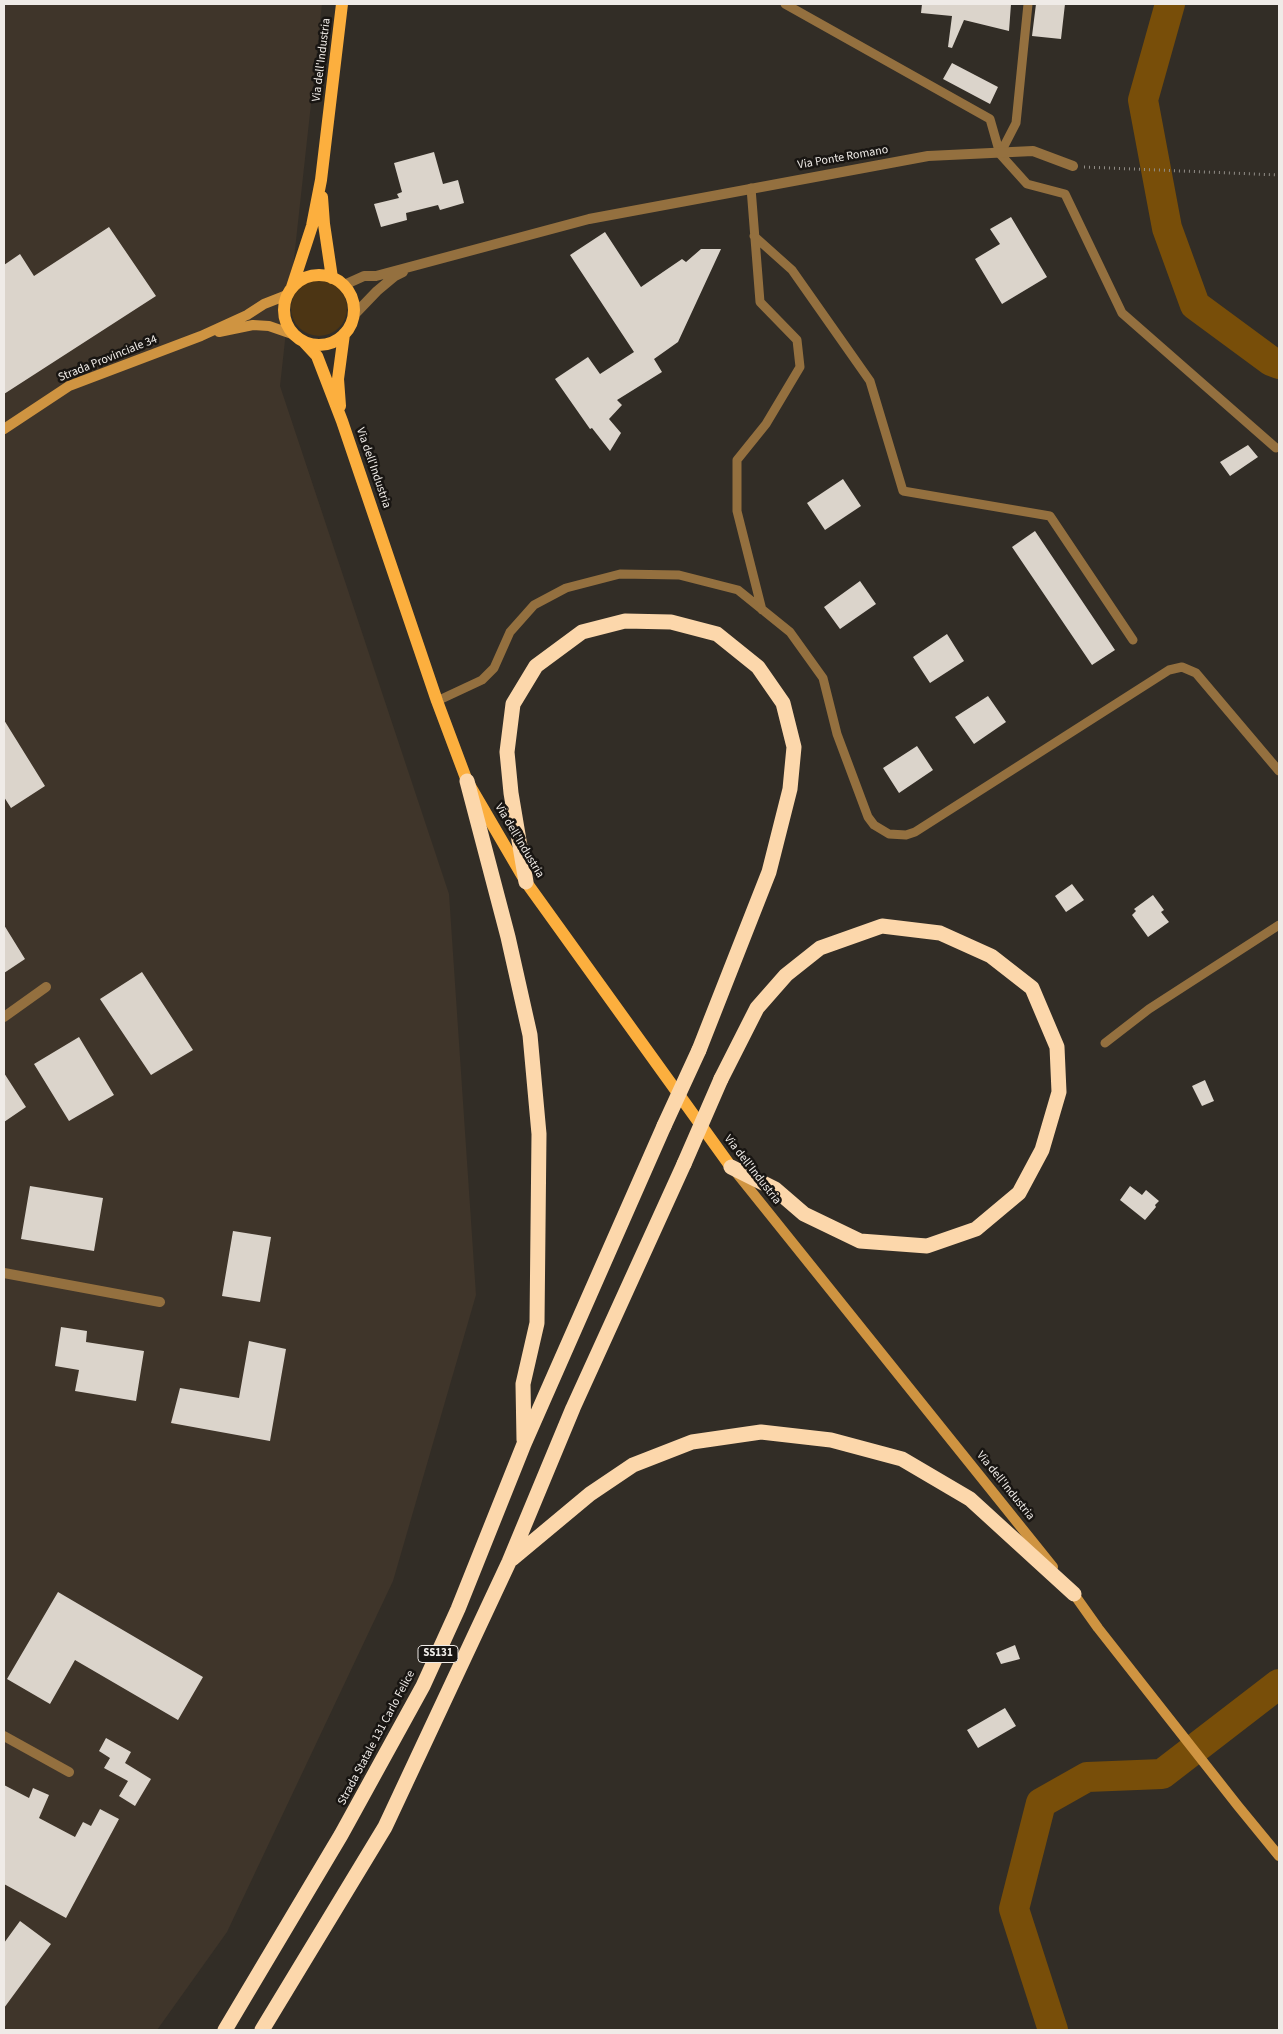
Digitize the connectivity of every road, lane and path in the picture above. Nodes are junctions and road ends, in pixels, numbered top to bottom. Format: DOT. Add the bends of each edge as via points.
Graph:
graph roads {
  1 [pos="342,4"];
  2 [pos="785,4"];
  3 [pos="1028,4"];
  4 [pos="1000,154"];
  5 [pos="1073,166"];
  6 [pos="1279,175"];
  7 [pos="321,180"];
  8 [pos="751,188"];
  9 [pos="754,236"];
  10 [pos="417,265"];
  11 [pos="332,278"];
  12 [pos="344,286"];
  13 [pos="290,291"];
  14 [pos="353,316"];
  15 [pos="344,334"];
  16 [pos="201,336"];
  17 [pos="300,338"];
  18 [pos="342,421"];
  19 [pos="4,429"];
  20 [pos="1276,448"];
  21 [pos="762,610"];
  22 [pos="1133,640"];
  23 [pos="438,702"];
  24 [pos="1279,771"];
  25 [pos="467,781"];
  26 [pos="526,882"];
  27 [pos="1279,925"];
  28 [pos="46,987"];
  29 [pos="4,1017"];
  30 [pos="1104,1043"];
  31 [pos="731,1167"];
  32 [pos="4,1273"];
  33 [pos="160,1302"];
  34 [pos="524,1444"];
  35 [pos="509,1562"];
  36 [pos="1074,1594"];
  37 [pos="4,1736"];
  38 [pos="69,1772"];
  39 [pos="1279,1856"];
  40 [pos="225,2030"];
  41 [pos="262,2030"];
  1 -- 7 [label="main road, Via dell'Industria"];
  2 -- 4 [label="lane" via="990,119"];
  3 -- 4 [label="lane" via="1016,123"];
  4 -- 5 [label="street, Via Ponte Romano" via="1032,151"];
  4 -- 8 [label="street, Via Ponte Romano" via="928,156"];
  4 -- 20 [label="lane" via="1027,184 1065,194 1122,313"];
  5 -- 6 [label="path"];
  7 -- 11 [label="main road, Via dell'Industria"];
  7 -- 13 [label="main road, Via dell'Industria" via="312,226"];
  8 -- 9 [label="lane"];
  8 -- 10 [label="street, Via Ponte Romano" via="589,219"];
  9 -- 21 [label="lane" via="760,302 797,340 800,367 766,424 737,460 737,511"];
  9 -- 22 [label="lane" via="792,270 870,381 903,491 1050,516"];
  10 -- 12 [label="street, Via Ponte Romano" via="364,276"];
  10 -- 14 [label="street, Via Ponte Romano" via="395,276"];
  11 -- 12 [label="main road"];
  11 -- 13 [label="main road" via="307,277"];
  12 -- 14 [label="main road" via="352,300"];
  13 -- 16 [label="main road"];
  13 -- 17 [label="main road" via="284,312 289,329"];
  14 -- 15 [label="main road"];
  15 -- 17 [label="main road" via="321,345"];
  15 -- 18 [label="main road, Via dell'Industria" via="338,379"];
  16 -- 17 [label="main road" via="253,325 269,326"];
  16 -- 19 [label="main road, Strada Provinciale 34" via="69,386"];
  17 -- 18 [label="main road, Via dell'Industria" via="317,356"];
  18 -- 23 [label="main road, Via dell'Industria"];
  21 -- 23 [label="lane" via="738,590 679,575 620,574 566,588 534,606 510,632 494,668 482,680"];
  21 -- 24 [label="lane" via="790,632 823,678 838,734 868,818 889,834 915,832 1169,670 1182,666 1196,673"];
  23 -- 25 [label="main road, Via dell'Industria"];
  25 -- 26 [label="main road, Via dell'Industria"];
  25 -- 34 [label="highway" via="530,1035 539,1134 537,1323 523,1384"];
  26 -- 31 [label="main road, Via dell'Industria"];
  26 -- 34 [label="highway, Strada Statale 131 Carlo Felice, bridge" via="507,752 513,704 536,666 582,632 625,621 671,622 717,634 758,667 783,703 794,747 790,788 769,872 699,1050"];
  27 -- 30 [label="lane" via="1149,1009"];
  28 -- 29 [label="street"];
  31 -- 35 [label="highway, bridge" via="775,1189 804,1214 860,1241 927,1246 976,1229 1019,1193 1042,1150 1059,1092 1057,1047 1032,988 991,956 940,933 882,926 820,948 786,975 757,1008 721,1079 573,1408"];
  31 -- 36 [label="main road, Via dell'Industria"];
  32 -- 33 [label="street"];
  34 -- 40 [label="highway, Strada Statale 131 Carlo Felice / SS131" via="458,1609 423,1686 341,1835"];
  35 -- 36 [label="highway" via="590,1494 634,1465 692,1442 761,1432 831,1440 902,1459 970,1499"];
  35 -- 41 [label="highway, SS131" via="385,1827"];
  36 -- 39 [label="main road, Via dell'Industria"];
  37 -- 38 [label="street"];
}
